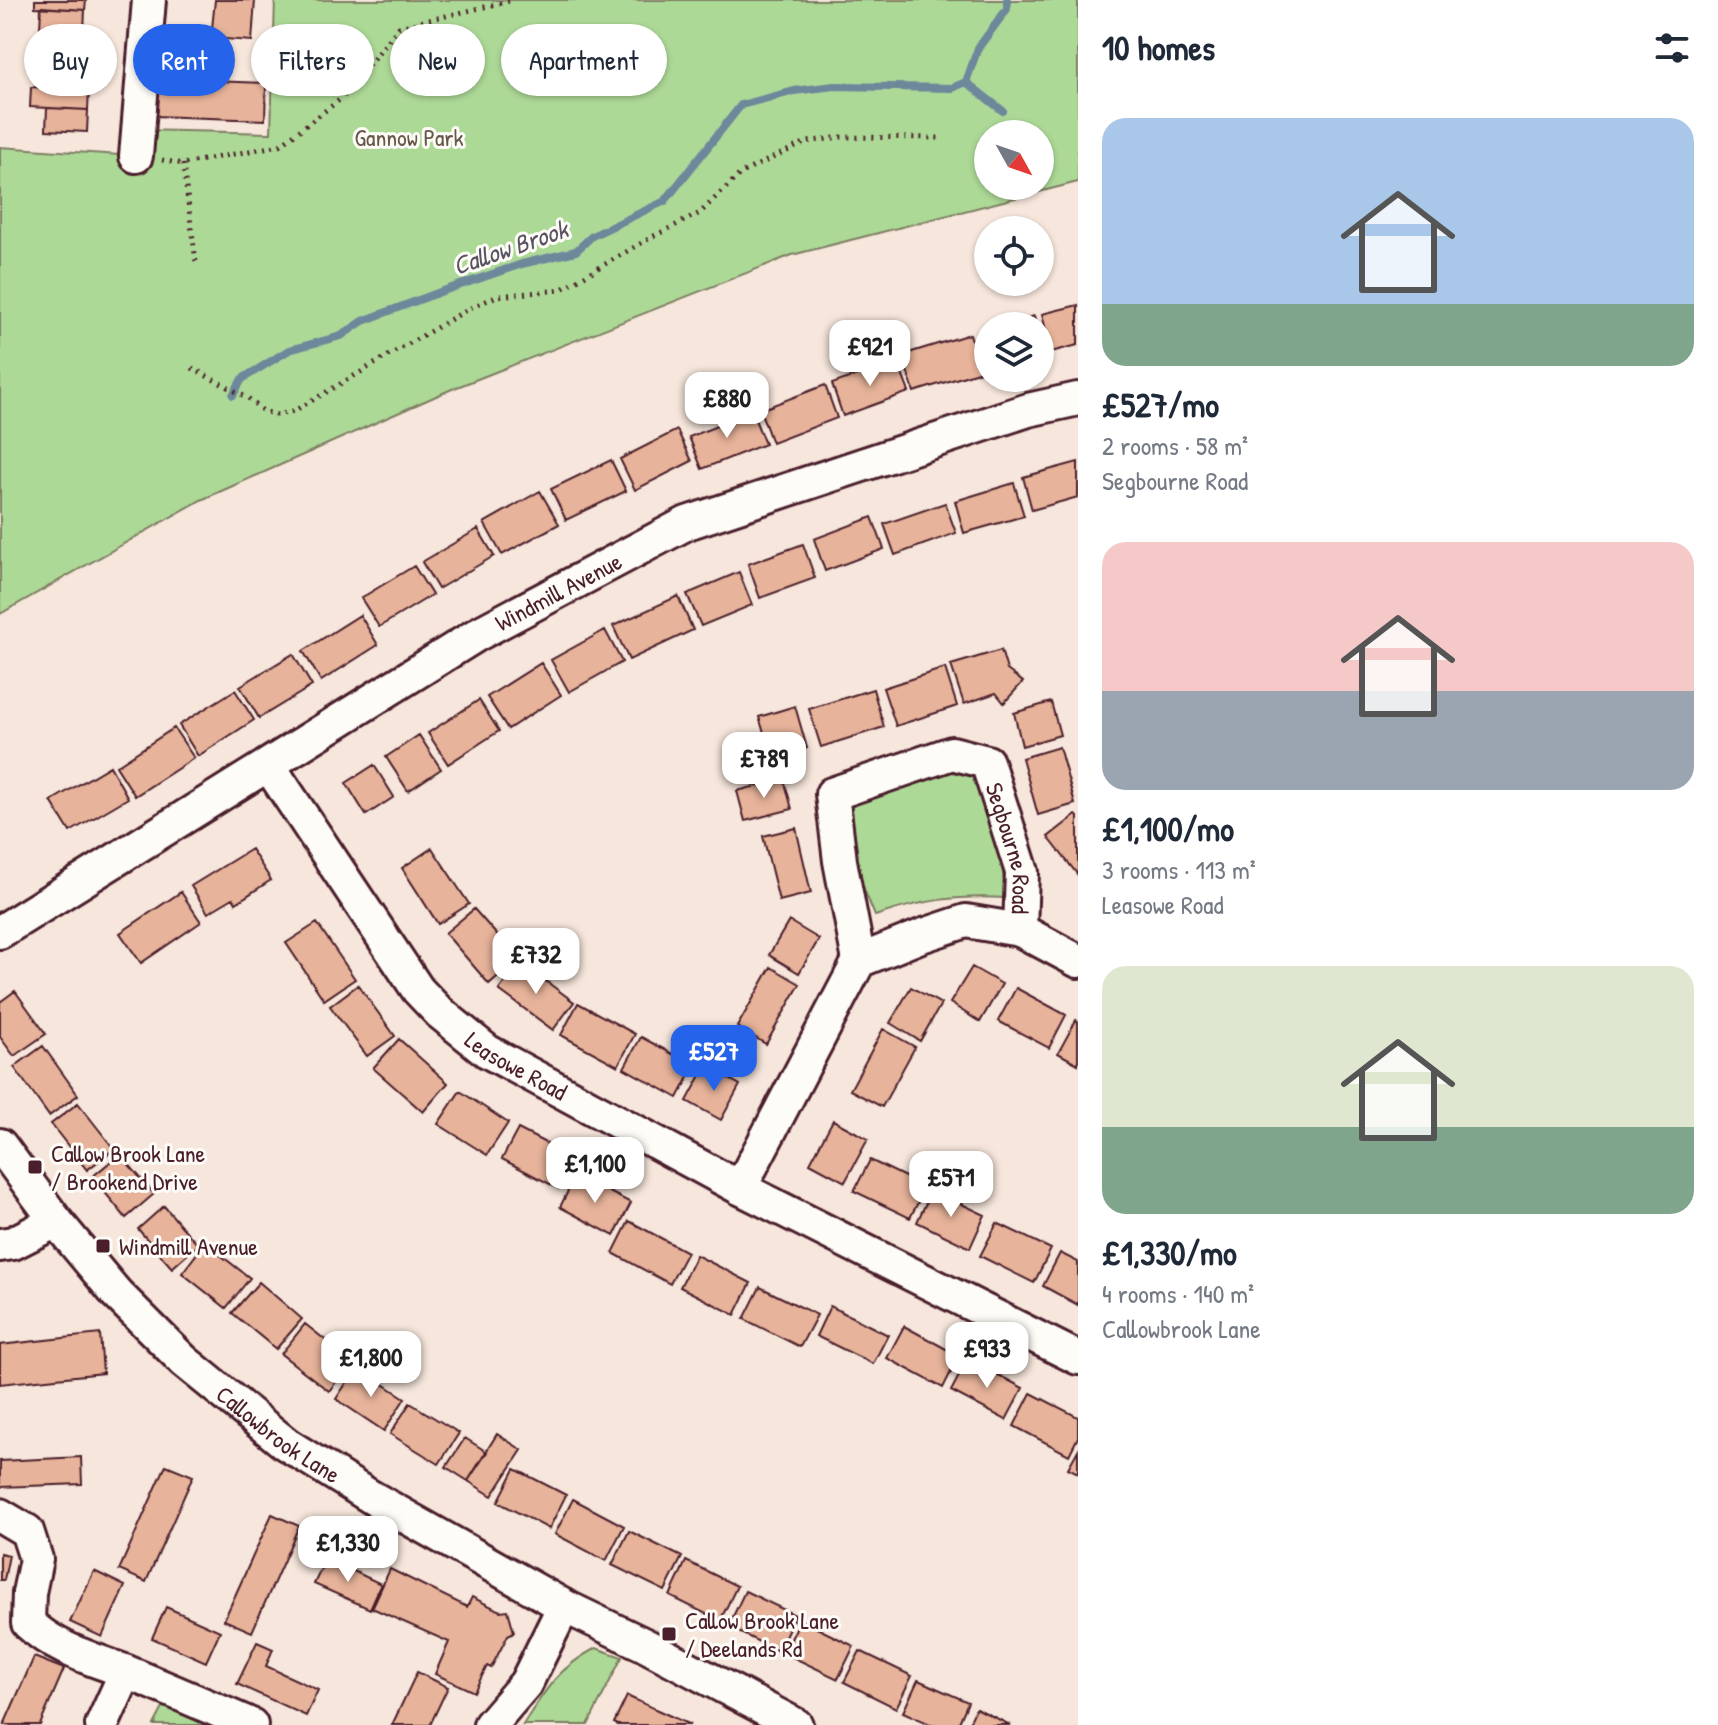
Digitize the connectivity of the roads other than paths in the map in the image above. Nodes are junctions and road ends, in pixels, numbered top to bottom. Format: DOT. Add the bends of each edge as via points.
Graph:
graph roads {
  1 [pos="149,0"];
  2 [pos="136,156"];
  3 [pos="1078,399"];
  4 [pos="269,766"];
  5 [pos="1020,930"];
  6 [pos="0,932"];
  7 [pos="859,961"];
  8 [pos="1078,961"];
  9 [pos="0,1145"];
  10 [pos="740,1188"];
  11 [pos="56,1221"];
  12 [pos="0,1245"];
  13 [pos="1078,1358"];
  14 [pos="0,1515"];
  15 [pos="564,1606"];
  16 [pos="126,1672"];
  17 [pos="102,1725"];
  18 [pos="251,1725"];
  19 [pos="490,1725"];
  20 [pos="796,1725"];
  1 -- 2 [label="street"];
  3 -- 4 [label="street, Windmill Avenue" via="1028,410 687,523 478,634"];
  4 -- 6 [label="street, Windmill Avenue"];
  4 -- 10 [label="street, Leasowe Road" via="418,990 439,1012 487,1051"];
  5 -- 7 [label="street, Segbourne Road" via="966,921"];
  5 -- 7 [label="street, Segbourne Road" via="1022,872 987,762 952,753 832,794"];
  5 -- 8 [label="street, Segbourne Road"];
  7 -- 10 [label="street"];
  9 -- 11 [label="street, Callowbrook Lane"];
  10 -- 13 [label="street, Leasowe Road"];
  11 -- 12 [label="street"];
  11 -- 15 [label="street, Callowbrook Lane" via="116,1293 184,1361 286,1444"];
  14 -- 16 [label="street" via="27,1531 36,1559 28,1623 65,1650"];
  15 -- 19 [label="street" via="526,1683"];
  15 -- 20 [label="street, Callowbrook Lane"];
  16 -- 17 [label="street"];
  16 -- 18 [label="street"];
}
